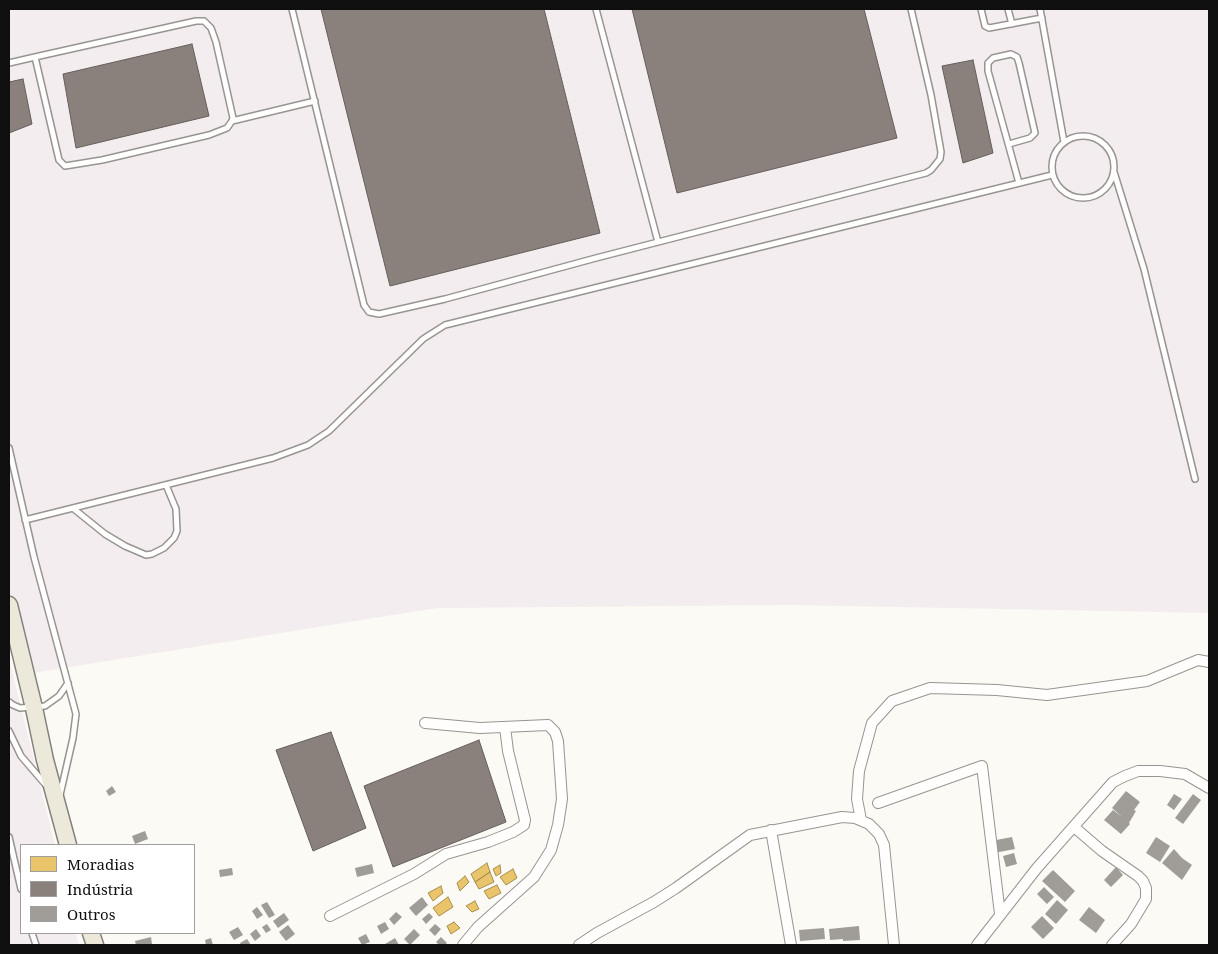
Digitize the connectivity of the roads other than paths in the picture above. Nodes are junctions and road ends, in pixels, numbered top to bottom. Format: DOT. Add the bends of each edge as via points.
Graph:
graph roads {
  1 [pos="292,9"];
  2 [pos="596,9"];
  3 [pos="910,9"];
  4 [pos="981,9"];
  5 [pos="1008,9"];
  6 [pos="1040,9"];
  7 [pos="1042,18"];
  8 [pos="1012,24"];
  9 [pos="35,57"];
  10 [pos="9,63"];
  11 [pos="315,101"];
  12 [pos="232,121"];
  13 [pos="1064,142"];
  14 [pos="1009,144"];
  15 [pos="1114,172"];
  16 [pos="1052,175"];
  17 [pos="1019,183"];
  18 [pos="658,242"];
  19 [pos="9,448"];
  20 [pos="1195,479"];
  21 [pos="166,485"];
  22 [pos="74,509"];
  23 [pos="25,520"];
  24 [pos="9,605"];
  25 [pos="1209,662"];
  26 [pos="68,683"];
  27 [pos="9,702"];
  28 [pos="34,708"];
  29 [pos="425,723"];
  30 [pos="505,727"];
  31 [pos="9,731"];
  32 [pos="1209,788"];
  33 [pos="56,799"];
  34 [pos="878,803"];
  35 [pos="861,820"];
  36 [pos="1074,827"];
  37 [pos="772,830"];
  38 [pos="9,837"];
  39 [pos="68,844"];
  40 [pos="20,885"];
  41 [pos="1000,914"];
  42 [pos="330,916"];
  43 [pos="463,945"];
  44 [pos="579,945"];
  45 [pos="791,945"];
  46 [pos="894,945"];
  47 [pos="977,945"];
  48 [pos="1112,945"];
  1 -- 11 [label="lane"];
  2 -- 18 [label="lane"];
  3 -- 18 [label="lane" via="941,152 940,159 931,170"];
  4 -- 8 [label="lane" via="985,26 989,28"];
  5 -- 8 [label="lane"];
  6 -- 7 [label="lane"];
  7 -- 8 [label="lane"];
  7 -- 13 [label="lane"];
  9 -- 10 [label="lane"];
  9 -- 12 [label="lane" via="204,21 213,32"];
  9 -- 12 [label="lane" via="60,160 65,166 209,135 227,128"];
  11 -- 12 [label="lane"];
  11 -- 18 [label="lane" via="364,304 370,312 384,314 401,310"];
  13 -- 15 [label="lane" via="1088,136 1099,140 1114,159"];
  13 -- 16 [label="lane" via="1056,151"];
  14 -- 14 [label="lane" via="988,67 993,58 1011,54 1020,63 1035,133 1030,138"];
  14 -- 17 [label="lane"];
  15 -- 16 [label="lane" via="1102,193 1078,199 1058,186"];
  15 -- 20 [label="lane" via="1144,269"];
  16 -- 17 [label="lane"];
  17 -- 21 [label="lane" via="445,325 423,339 329,431 308,445 273,458"];
  19 -- 23 [label="lane"];
  21 -- 22 [label="lane"];
  21 -- 22 [label="lane" via="176,509 177,531 164,548 152,554 146,555 125,546"];
  22 -- 23 [label="lane"];
  23 -- 26 [label="lane"];
  24 -- 28 [label="main road"];
  25 -- 35 [label="street" via="1198,660 1147,681 1047,695 930,688 892,701 872,723 859,771 857,799"];
  26 -- 28 [label="lane" via="51,704"];
  26 -- 33 [label="lane" via="76,722"];
  27 -- 28 [label="lane" via="17,707"];
  28 -- 33 [label="main road"];
  29 -- 30 [label="street"];
  30 -- 42 [label="street" via="524,825 488,842 446,854 414,874"];
  30 -- 43 [label="street" via="548,725 555,732 562,798 558,825 541,869"];
  31 -- 33 [label="lane" via="21,756"];
  32 -- 36 [label="street" via="1181,773 1138,771 1113,782"];
  33 -- 39 [label="main road"];
  34 -- 41 [label="street" via="982,766"];
  35 -- 37 [label="street" via="842,817"];
  35 -- 46 [label="street" via="874,829 884,845"];
  36 -- 41 [label="street"];
  36 -- 48 [label="street" via="1138,876 1146,888 1146,899 1131,924"];
  37 -- 44 [label="street" via="750,835 676,888"];
  37 -- 45 [label="street"];
  38 -- 40 [label="lane"];
  41 -- 47 [label="street"];
}
